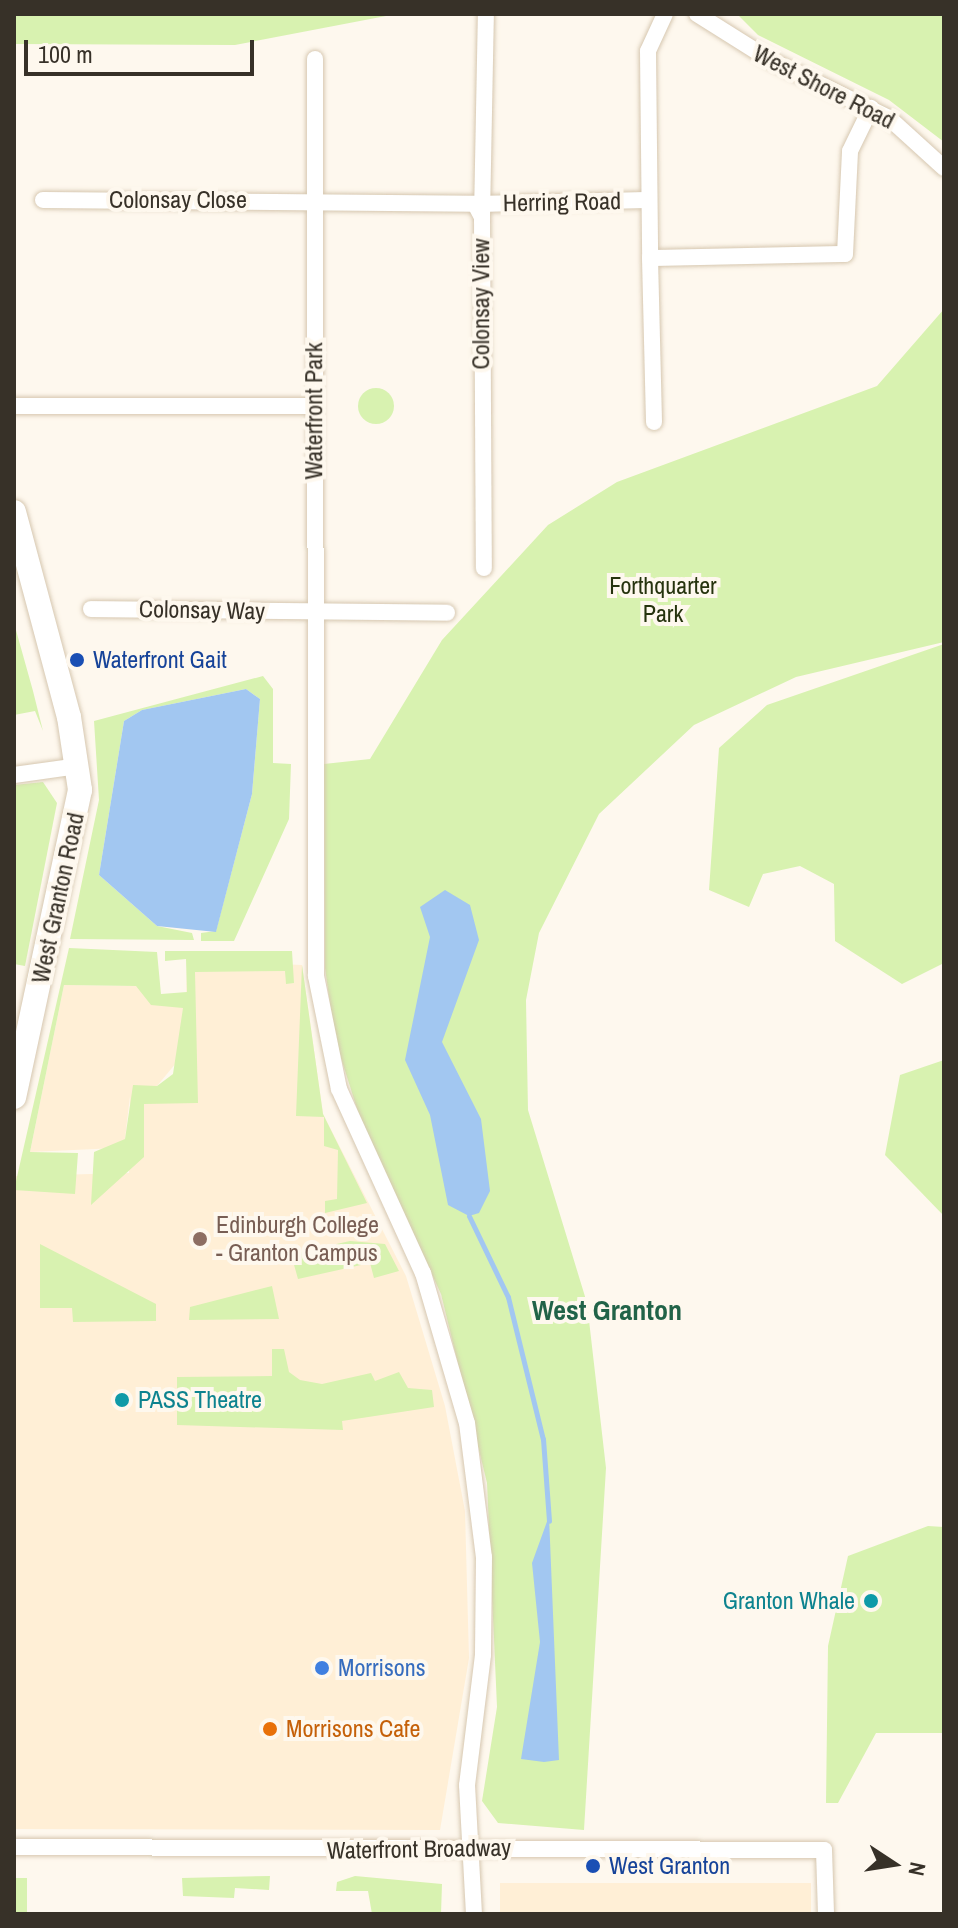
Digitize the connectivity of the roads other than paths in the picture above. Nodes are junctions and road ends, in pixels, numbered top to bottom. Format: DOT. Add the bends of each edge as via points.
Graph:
graph roads {
  1 [pos="486,14"];
  2 [pos="665,14"];
  3 [pos="697,14"];
  4 [pos="315,59"];
  5 [pos="871,108"];
  6 [pos="944,168"];
  7 [pos="43,200"];
  8 [pos="649,200"];
  9 [pos="314,201"];
  10 [pos="480,208"];
  11 [pos="650,258"];
  12 [pos="14,406"];
  13 [pos="314,406"];
  14 [pos="654,422"];
  15 [pos="14,512"];
  16 [pos="484,568"];
  17 [pos="91,609"];
  18 [pos="313,612"];
  19 [pos="447,613"];
  20 [pos="79,766"];
  21 [pos="14,775"];
  22 [pos="14,1097"];
  23 [pos="14,1847"];
  24 [pos="468,1848"];
  25 [pos="474,1914"];
  26 [pos="826,1914"];
  1 -- 10 [label="street"];
  2 -- 8 [label="street" via="648,51"];
  3 -- 5 [label="street, West Shore Road" via="770,60"];
  4 -- 9 [label="street, Waterfront Park"];
  5 -- 6 [label="street, West Shore Road"];
  5 -- 11 [label="street" via="850,151 845,254"];
  7 -- 9 [label="street, Colonsay Close"];
  8 -- 10 [label="street, Herring Road"];
  8 -- 11 [label="street"];
  9 -- 10 [label="street, Colonsay View"];
  9 -- 13 [label="street, Waterfront Park"];
  10 -- 16 [label="street, Colonsay View"];
  11 -- 14 [label="street"];
  12 -- 13 [label="street"];
  13 -- 18 [label="street, Waterfront Park"];
  15 -- 20 [label="street, West Granton Road"];
  17 -- 18 [label="street, Colonsay Way"];
  18 -- 19 [label="street, Colonsay Way"];
  18 -- 24 [label="street, Waterfront Park" via="315,945 327,1047 350,1117 435,1308 462,1402 480,1505 483,1655 467,1785"];
  20 -- 21 [label="street"];
  20 -- 22 [label="street, West Granton Road" via="77,821"];
  23 -- 24 [label="street, Waterfront Broadway"];
  24 -- 25 [label="street, Waterfront Park"];
  24 -- 26 [label="street, Waterfront Broadway" via="824,1850"];
}
